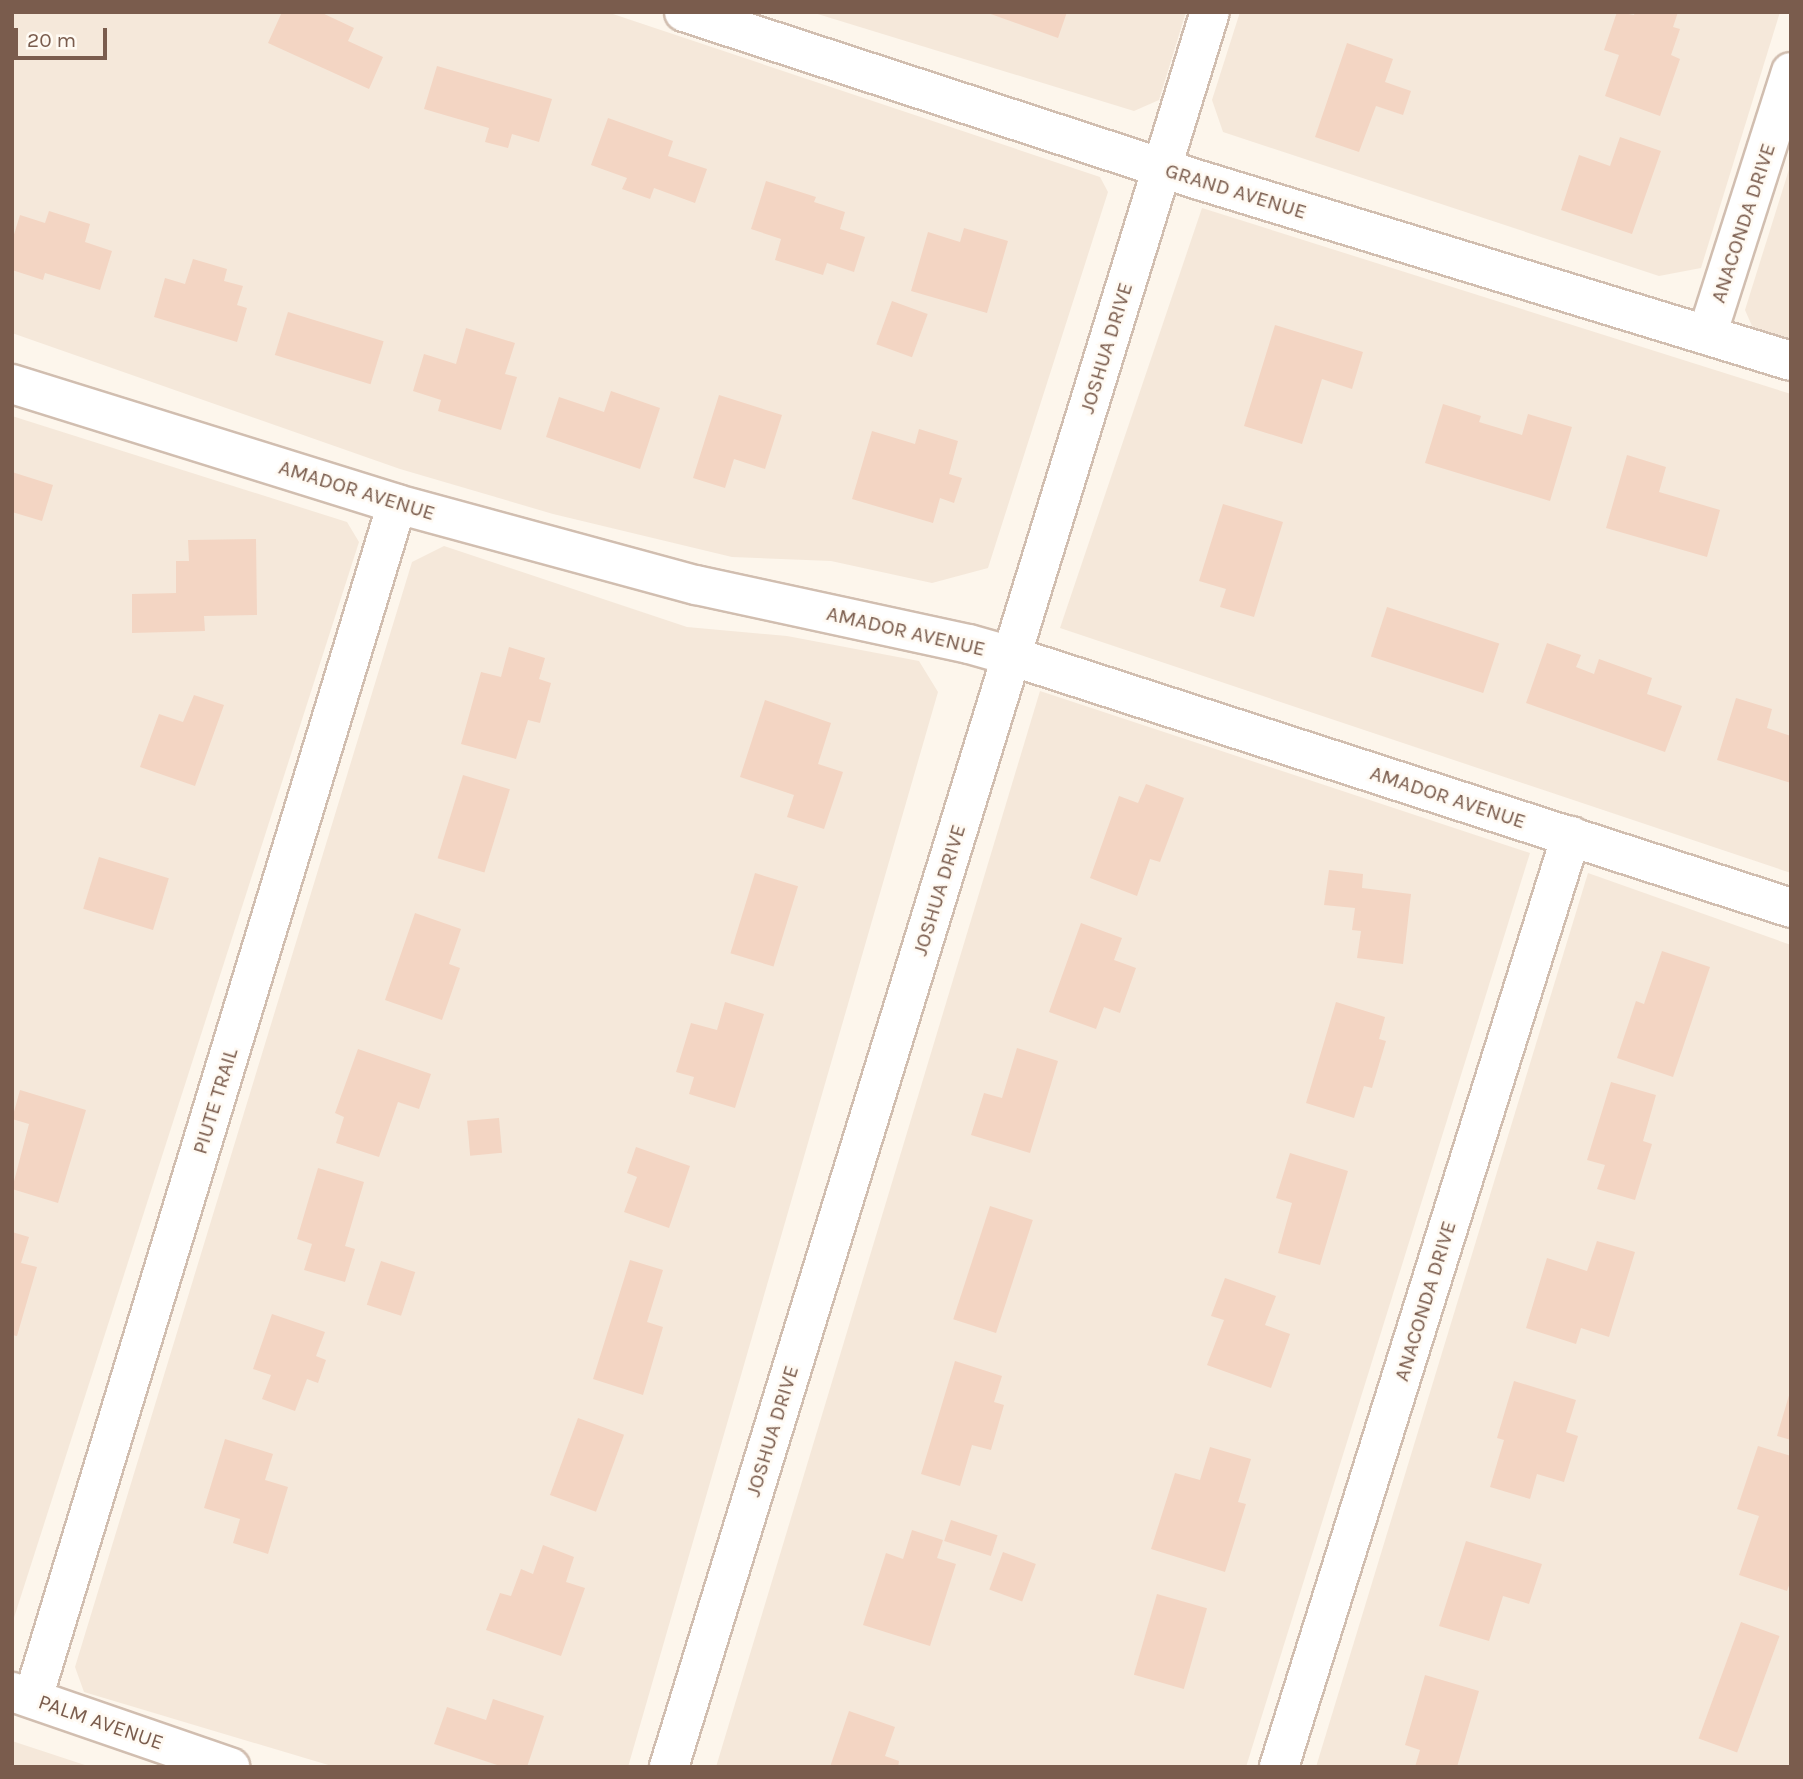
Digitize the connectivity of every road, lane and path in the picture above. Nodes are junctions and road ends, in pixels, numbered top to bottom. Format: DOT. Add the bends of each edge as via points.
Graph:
graph roads {
  1 [pos="684,12"];
  2 [pos="1210,12"];
  3 [pos="1791,72"];
  4 [pos="1162,167"];
  5 [pos="1707,335"];
  6 [pos="1791,361"];
  7 [pos="12,384"];
  8 [pos="397,504"];
  9 [pos="1011,656"];
  10 [pos="1571,836"];
  11 [pos="1791,908"];
  12 [pos="22,1695"];
  13 [pos="230,1767"];
  14 [pos="669,1767"];
  15 [pos="1279,1767"];
  1 -- 4 [label="street, GRAND AVENUE"];
  2 -- 4 [label="street, JOSHUA DRIVE"];
  3 -- 5 [label="street, ANACONDA DRIVE"];
  4 -- 5 [label="street, GRAND AVENUE"];
  4 -- 9 [label="street, JOSHUA DRIVE"];
  5 -- 6 [label="street, GRAND AVENUE"];
  7 -- 8 [label="street, AMADOR AVENUE"];
  8 -- 9 [label="street, AMADOR AVENUE" via="696,585"];
  8 -- 12 [label="street, PIUTE TRAIL"];
  9 -- 10 [label="street, AMADOR AVENUE"];
  9 -- 14 [label="street, JOSHUA DRIVE"];
  10 -- 11 [label="street, AMADOR AVENUE"];
  10 -- 15 [label="street, ANACONDA DRIVE"];
  12 -- 13 [label="street, PALM AVENUE"];
}
